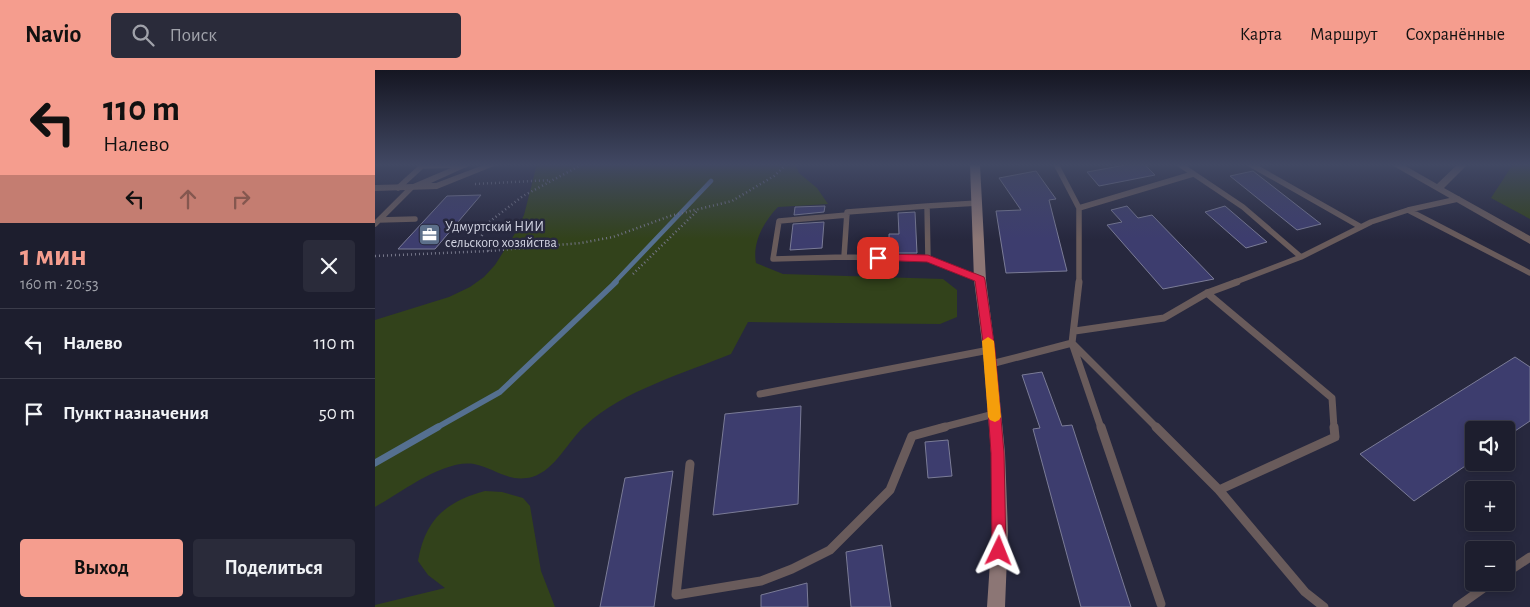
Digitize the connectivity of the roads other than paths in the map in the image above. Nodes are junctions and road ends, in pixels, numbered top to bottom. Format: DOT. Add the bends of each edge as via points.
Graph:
graph roads {
  1 [pos="410,189"];
  2 [pos="977,189"];
  3 [pos="1070,189"];
  4 [pos="1143,189"];
  5 [pos="1215,189"];
  6 [pos="1295,189"];
  7 [pos="1440,189"];
  8 [pos="1458,199"];
  9 [pos="978,202"];
  10 [pos="927,206"];
  11 [pos="1079,208"];
  12 [pos="1408,210"];
  13 [pos="847,215"];
  14 [pos="415,219"];
  15 [pos="377,222"];
  16 [pos="1361,227"];
  17 [pos="1530,241"];
  18 [pos="1301,256"];
  19 [pos="844,257"];
  20 [pos="928,259"];
  21 [pos="1530,274"];
  22 [pos="980,280"];
  23 [pos="1207,293"];
  24 [pos="1075,331"];
  25 [pos="1073,343"];
  26 [pos="989,350"];
  27 [pos="991,364"];
  28 [pos="760,394"];
  29 [pos="994,414"];
  30 [pos="690,464"];
  31 [pos="1219,490"];
  32 [pos="1530,557"];
  33 [pos="1515,567"];
  34 [pos="1479,591"];
  35 [pos="1161,604"];
  36 [pos="996,607"];
  37 [pos="1324,607"];
  38 [pos="1457,607"];
  1 -- 15 [label="lane"];
  2 -- 9 [label="street"];
  3 -- 11 [label="lane"];
  4 -- 11 [label="lane"];
  5 -- 18 [label="lane"];
  6 -- 16 [label="lane"];
  7 -- 8 [label="street"];
  8 -- 12 [label="lane"];
  8 -- 17 [label="street"];
  9 -- 10 [label="lane"];
  9 -- 22 [label="street"];
  10 -- 13 [label="lane" via="847,212"];
  10 -- 20 [label="lane"];
  11 -- 24 [label="lane" via="1080,272"];
  12 -- 16 [label="lane"];
  12 -- 21 [label="lane"];
  13 -- 19 [label="lane"];
  13 -- 19 [label="lane" via="779,221 773,259"];
  14 -- 15 [label="lane"];
  16 -- 18 [label="lane"];
  18 -- 23 [label="lane"];
  19 -- 20 [label="lane"];
  20 -- 22 [label="lane"];
  22 -- 26 [label="street"];
  23 -- 24 [label="lane" via="1164,318"];
  23 -- 31 [label="lane" via="1332,398 1335,437"];
  24 -- 25 [label="lane"];
  25 -- 27 [label="lane"];
  25 -- 31 [label="lane"];
  25 -- 35 [label="lane"];
  26 -- 27 [label="street"];
  26 -- 28 [label="lane"];
  27 -- 29 [label="street"];
  29 -- 30 [label="lane" via="912,436 890,490 830,550 761,581 676,595"];
  29 -- 36 [label="street" via="1000,532"];
  31 -- 37 [label="lane" via="1305,592"];
  32 -- 33 [label="lane"];
  34 -- 38 [label="lane"];
}
